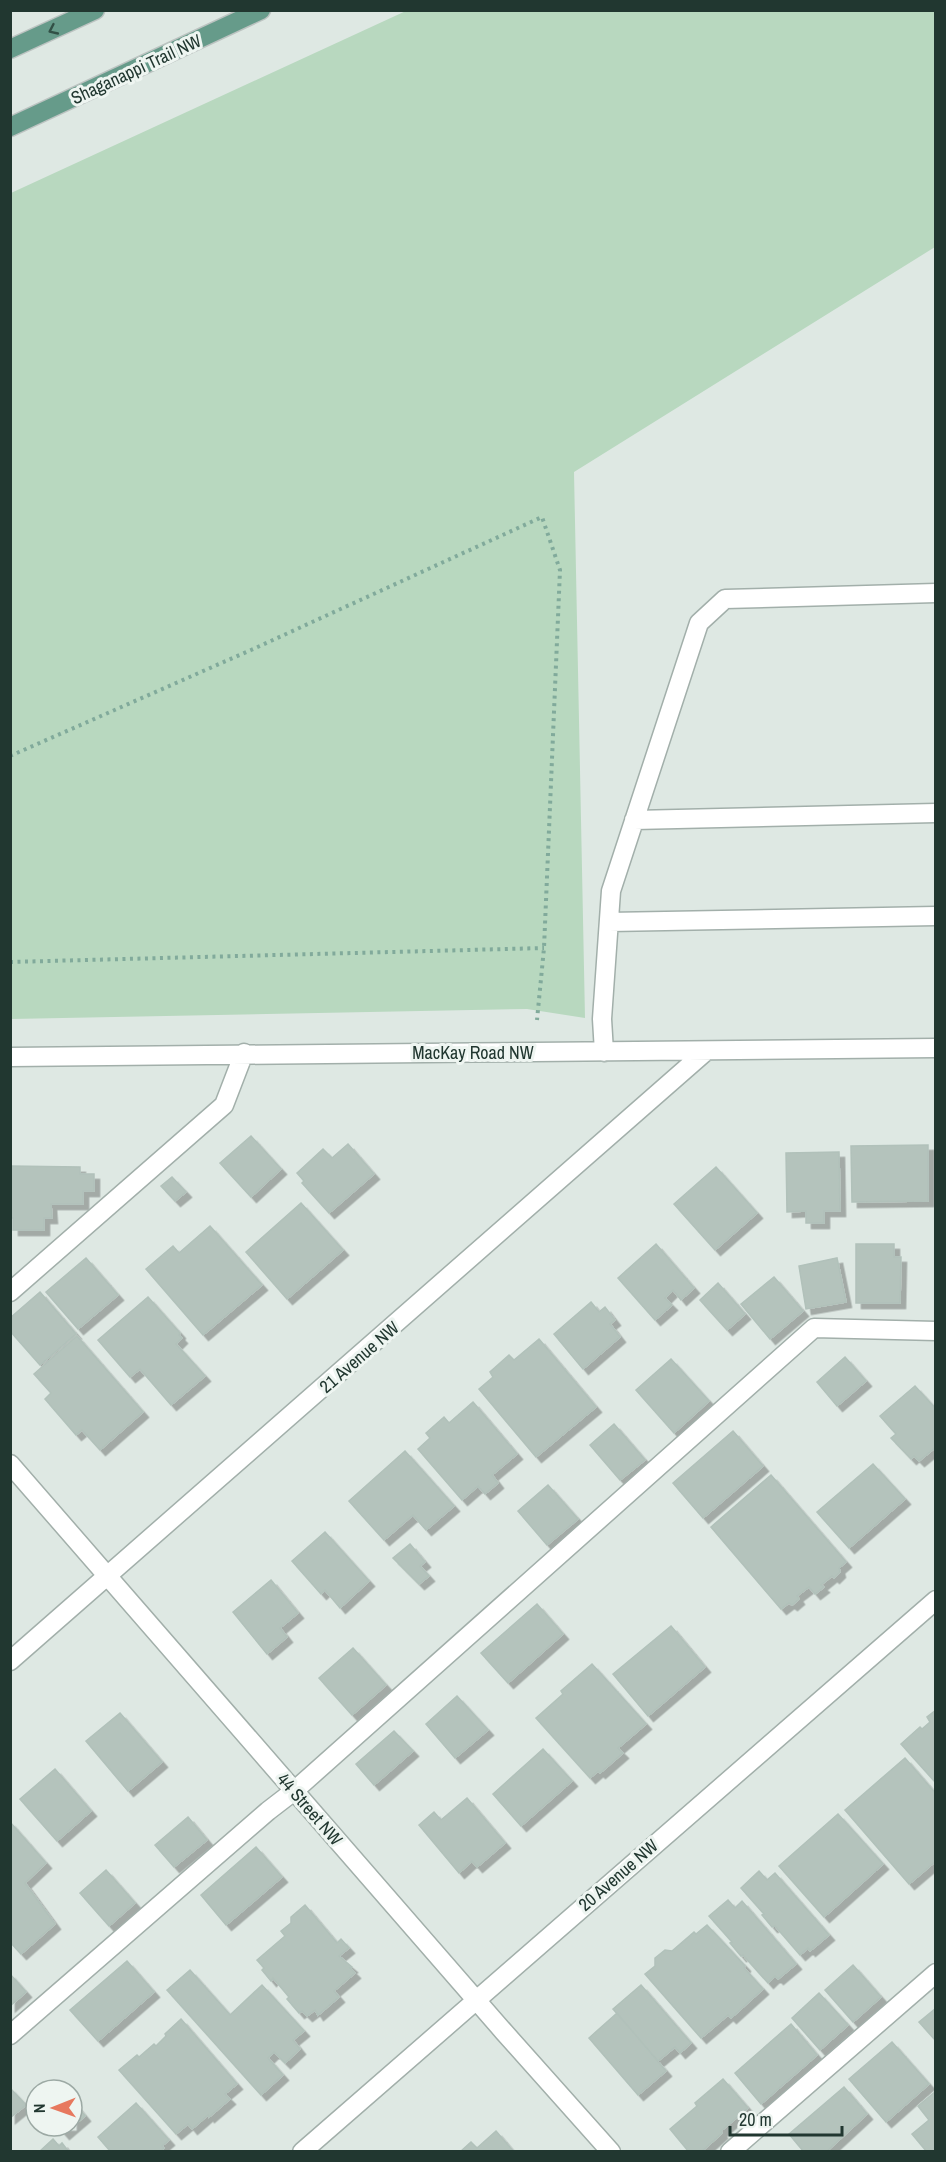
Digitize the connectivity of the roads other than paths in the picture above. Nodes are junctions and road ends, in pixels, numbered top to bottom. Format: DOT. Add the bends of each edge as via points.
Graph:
graph roads {
  1 [pos="95,10"];
  2 [pos="261,10"];
  3 [pos="10,49"];
  4 [pos="10,127"];
  5 [pos="936,593"];
  6 [pos="936,813"];
  7 [pos="634,820"];
  8 [pos="936,916"];
  9 [pos="609,922"];
  10 [pos="936,1048"];
  11 [pos="604,1052"];
  12 [pos="705,1052"];
  13 [pos="244,1053"];
  14 [pos="10,1057"];
  15 [pos="10,1292"];
  16 [pos="936,1331"];
  17 [pos="10,1464"];
  18 [pos="108,1577"];
  19 [pos="936,1600"];
  20 [pos="10,1661"];
  21 [pos="294,1791"];
  22 [pos="936,1973"];
  23 [pos="477,2000"];
  24 [pos="10,2035"];
  25 [pos="302,2151"];
  26 [pos="611,2151"];
  27 [pos="730,2151"];
  1 -- 3 [label="main road, one-way"];
  2 -- 4 [label="main road, Shaganappi Trail NW"];
  5 -- 7 [label="street" via="725,599 699,623"];
  6 -- 7 [label="street"];
  7 -- 9 [label="street" via="611,891"];
  8 -- 9 [label="street"];
  9 -- 11 [label="street" via="602,1019"];
  10 -- 12 [label="street, MacKay Road NW"];
  11 -- 12 [label="street, MacKay Road NW"];
  11 -- 13 [label="street, MacKay Road NW"];
  12 -- 18 [label="street, 21 Avenue NW"];
  13 -- 14 [label="street, MacKay Road NW"];
  13 -- 15 [label="street" via="225,1106"];
  16 -- 21 [label="street" via="814,1328"];
  17 -- 18 [label="street, 44 Street NW"];
  18 -- 20 [label="street, 21 Avenue NW"];
  18 -- 21 [label="street, 44 Street NW"];
  19 -- 23 [label="street, 20 Avenue NW"];
  21 -- 23 [label="street, 44 Street NW"];
  21 -- 24 [label="street"];
  22 -- 27 [label="street"];
  23 -- 25 [label="street, 20 Avenue NW"];
  23 -- 26 [label="street, 44 Street NW"];
}
